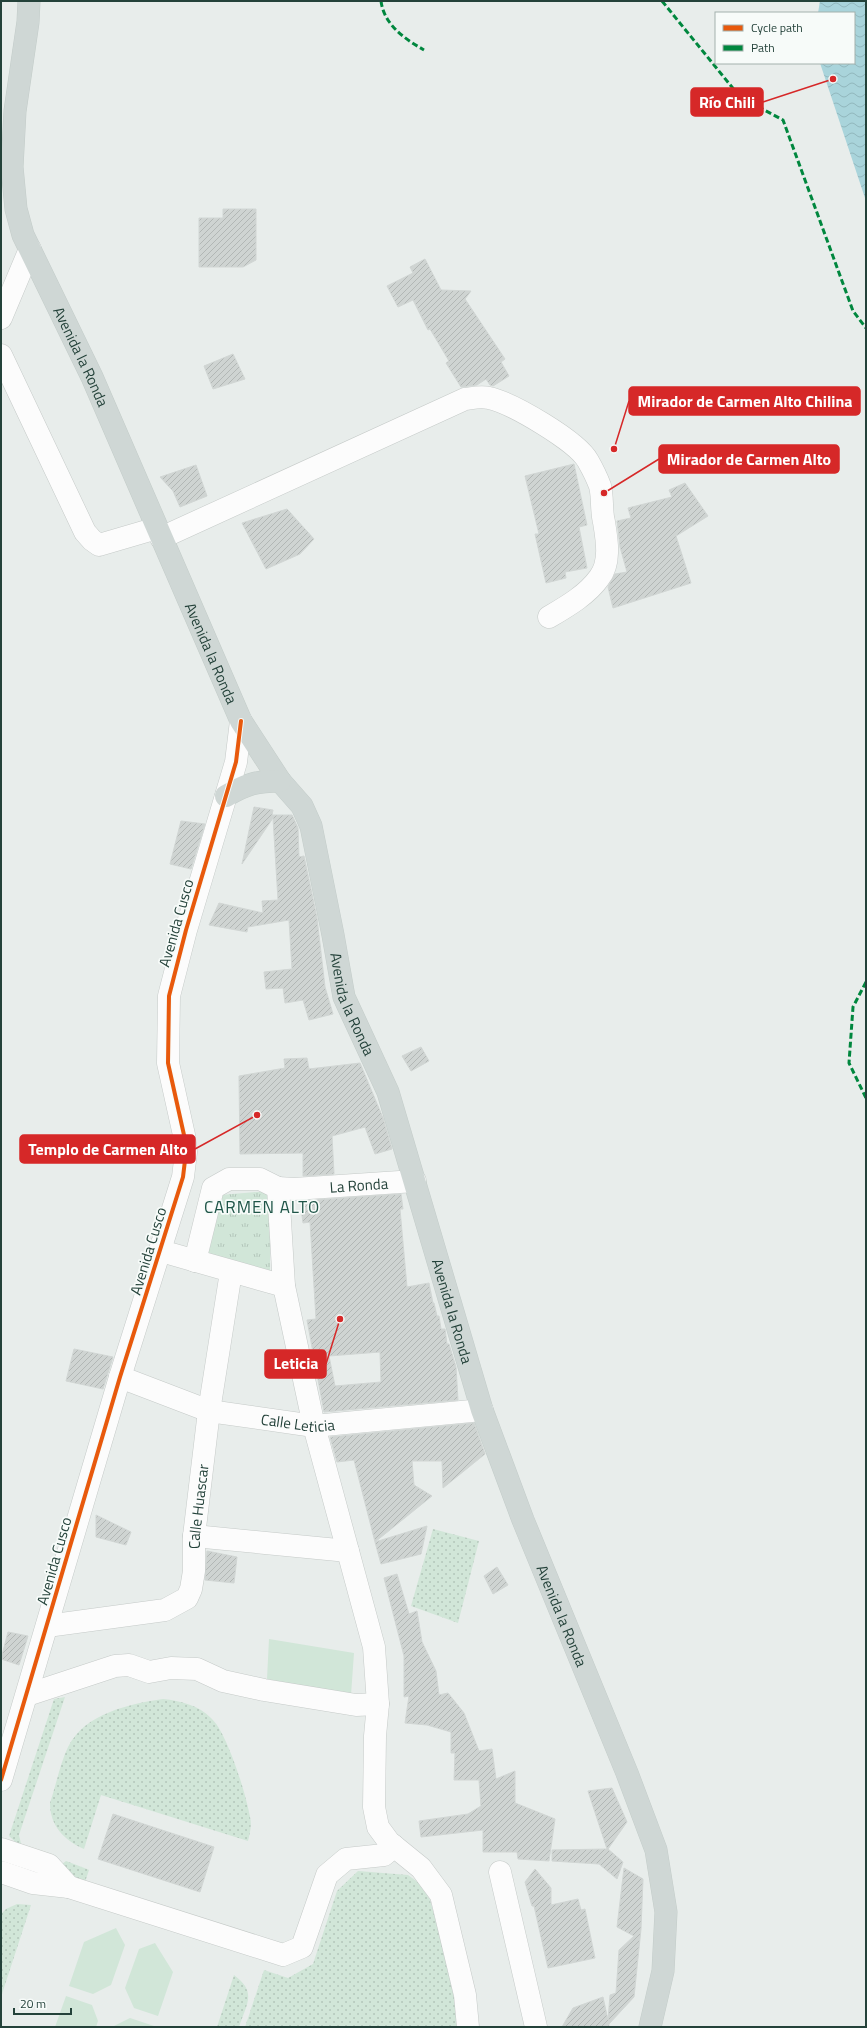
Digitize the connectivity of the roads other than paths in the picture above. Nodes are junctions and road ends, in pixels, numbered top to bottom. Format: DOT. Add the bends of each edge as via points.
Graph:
graph roads {
  1 [pos="29,1"];
  2 [pos="30,249"];
  3 [pos="1,318"];
  4 [pos="1,355"];
  5 [pos="159,533"];
  6 [pos="549,617"];
  7 [pos="241,721"];
  8 [pos="280,781"];
  9 [pos="226,796"];
  10 [pos="183,1177"];
  11 [pos="415,1181"];
  12 [pos="213,1188"];
  13 [pos="278,1188"];
  14 [pos="161,1251"];
  15 [pos="195,1261"];
  16 [pos="231,1272"];
  17 [pos="284,1286"];
  18 [pos="120,1377"];
  19 [pos="482,1410"];
  20 [pos="209,1411"];
  21 [pos="314,1426"];
  22 [pos="194,1536"];
  23 [pos="348,1551"];
  24 [pos="47,1626"];
  25 [pos="27,1695"];
  26 [pos="378,1704"];
  27 [pos="1,1780"];
  28 [pos="394,1846"];
  29 [pos="1,1848"];
  30 [pos="1,1872"];
  31 [pos="500,1872"];
  32 [pos="70,1887"];
  33 [pos="468,2027"];
  34 [pos="536,2027"];
  35 [pos="650,2027"];
  1 -- 2 [label="main road, Avenida la Ronda" via="14,111 12,167 16,209 22,235"];
  2 -- 3 [label="street"];
  2 -- 5 [label="main road, Avenida la Ronda" via="92,377"];
  4 -- 5 [label="street" via="85,532 92,540 99,545"];
  5 -- 6 [label="street" via="465,399 489,398 547,425 588,459 600,487 601,509 607,538 607,562 600,578 570,604"];
  5 -- 7 [label="main road, Avenida la Ronda"];
  7 -- 8 [label="main road, Avenida la Ronda"];
  7 -- 9 [label="street, Avenida Cusco" via="236,762"];
  8 -- 9 [label="main road" via="262,781 245,785"];
  8 -- 11 [label="main road, Avenida la Ronda" via="302,806 311,826 344,997 388,1092"];
  9 -- 10 [label="street, Avenida Cusco" via="169,996 168,1063 184,1135 186,1152"];
  10 -- 12 [label="street"];
  10 -- 14 [label="street, Avenida Cusco"];
  11 -- 13 [label="street, La Ronda"];
  11 -- 19 [label="main road, Avenida la Ronda"];
  12 -- 13 [label="street" via="229,1179 260,1179"];
  12 -- 15 [label="street"];
  13 -- 17 [label="street"];
  14 -- 15 [label="street"];
  14 -- 18 [label="street, Avenida Cusco"];
  15 -- 16 [label="street"];
  16 -- 17 [label="street"];
  16 -- 20 [label="street, Calle Huascar"];
  17 -- 21 [label="street"];
  18 -- 20 [label="street, Calle Leticia"];
  18 -- 24 [label="street, Avenida Cusco"];
  19 -- 21 [label="street, Calle Leticia"];
  19 -- 35 [label="main road, Avenida la Ronda" via="523,1520 656,1850 666,1912 663,1971"];
  20 -- 21 [label="street, Calle Leticia"];
  20 -- 22 [label="street, Calle Huascar"];
  21 -- 23 [label="street"];
  22 -- 23 [label="street"];
  22 -- 24 [label="street, Calle Huascar" via="191,1589 187,1598 179,1604 165,1610"];
  23 -- 26 [label="street" via="374,1647"];
  24 -- 25 [label="street, Avenida Cusco"];
  25 -- 26 [label="street" via="115,1666 129,1665 149,1672 171,1668 198,1669 223,1681 264,1690 356,1705"];
  25 -- 27 [label="street, Avenida Cusco"];
  26 -- 28 [label="street" via="374,1807 378,1827"];
  28 -- 32 [label="street" via="384,1855 346,1859 327,1875 302,1947 283,1955"];
  28 -- 33 [label="street" via="421,1868 441,1895 465,1995"];
  29 -- 32 [label="street" via="49,1865"];
  30 -- 32 [label="street" via="33,1882"];
  31 -- 34 [label="street"];
}
